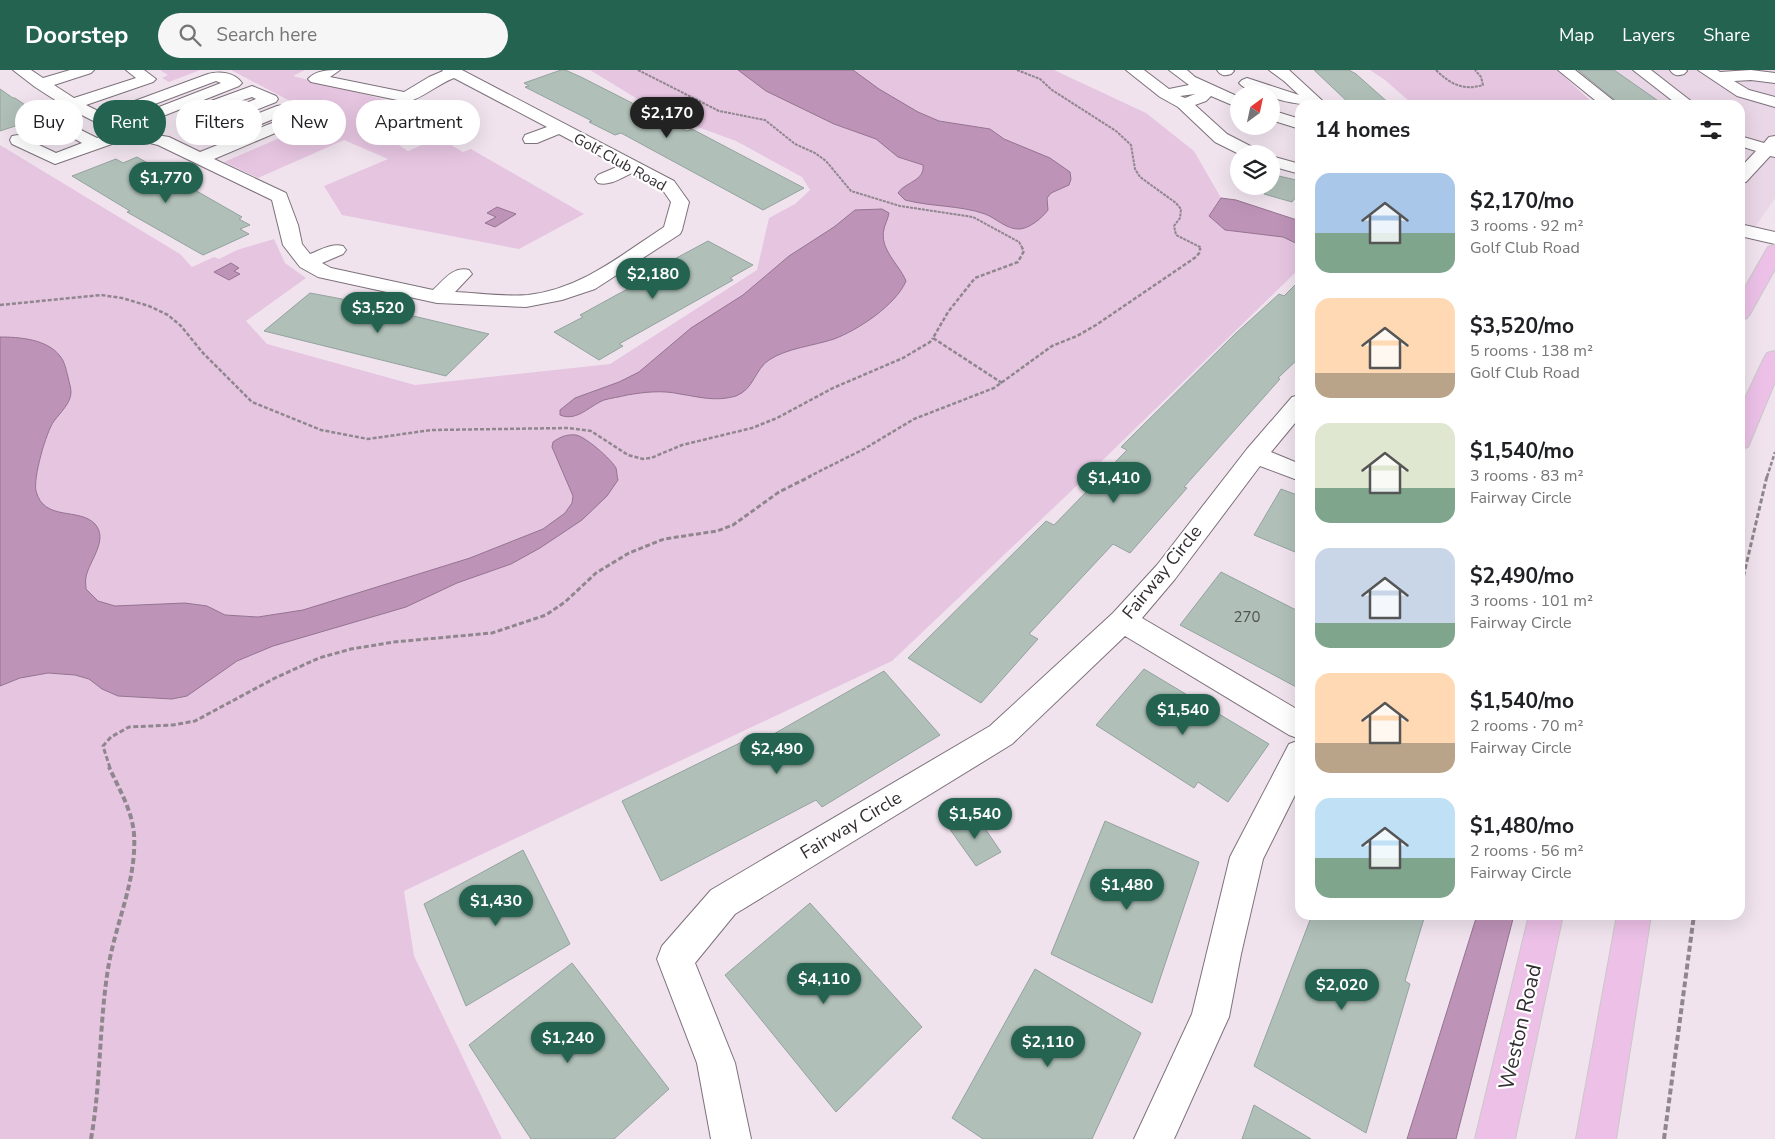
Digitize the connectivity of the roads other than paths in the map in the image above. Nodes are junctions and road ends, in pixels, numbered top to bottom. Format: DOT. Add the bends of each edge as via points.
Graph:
graph roads {
  1 [pos="21,70"];
  2 [pos="86,70"];
  3 [pos="134,70"];
  4 [pos="332,70"];
  5 [pos="1134,70"];
  6 [pos="1176,70"];
  7 [pos="1272,70"];
  8 [pos="1277,70"];
  9 [pos="1566,70"];
  10 [pos="1641,70"];
  11 [pos="453,71"];
  12 [pos="1711,74"];
  13 [pos="1775,78"];
  14 [pos="1247,83"];
  15 [pos="40,84"];
  16 [pos="1208,89"];
  17 [pos="1166,94"];
  18 [pos="1230,99"];
  19 [pos="66,100"];
  20 [pos="83,100"];
  21 [pos="230,100"];
  22 [pos="1299,100"];
  23 [pos="1313,100"];
  24 [pos="1605,100"];
  25 [pos="1681,100"];
  26 [pos="262,102"];
  27 [pos="1775,102"];
  28 [pos="1184,104"];
  29 [pos="534,114"];
  30 [pos="262,118"];
  31 [pos="1280,118"];
  32 [pos="166,120"];
  33 [pos="518,121"];
  34 [pos="1295,122"];
  35 [pos="176,123"];
  36 [pos="173,124"];
  37 [pos="176,125"];
  38 [pos="560,128"];
  39 [pos="262,133"];
  40 [pos="531,139"];
  41 [pos="166,142"];
  42 [pos="1745,143"];
  43 [pos="28,145"];
  44 [pos="93,145"];
  45 [pos="226,145"];
  46 [pos="235,145"];
  47 [pos="1235,145"];
  48 [pos="230,147"];
  49 [pos="1768,150"];
  50 [pos="1745,153"];
  51 [pos="201,158"];
  52 [pos="1280,164"];
  53 [pos="633,166"];
  54 [pos="1295,168"];
  55 [pos="1745,173"];
  56 [pos="604,179"];
  57 [pos="677,212"];
  58 [pos="657,213"];
  59 [pos="1745,231"];
  60 [pos="1775,238"];
  61 [pos="1745,240"];
  62 [pos="1775,249"];
  63 [pos="336,250"];
  64 [pos="308,263"];
  65 [pos="462,274"];
  66 [pos="526,280"];
  67 [pos="437,296"];
  68 [pos="526,301"];
  69 [pos="1745,305"];
  70 [pos="1775,358"];
  71 [pos="1295,408"];
  72 [pos="1745,426"];
  73 [pos="1255,455"];
  74 [pos="1295,471"];
  75 [pos="1123,621"];
  76 [pos="1295,723"];
  77 [pos="1295,763"];
  78 [pos="1545,920"];
  79 [pos="1633,920"];
  80 [pos="731,1139"];
  81 [pos="1154,1139"];
  82 [pos="1494,1139"];
  83 [pos="1596,1139"];
  1 -- 15 [label="street, Golf Club Road"];
  2 -- 15 [label="street"];
  3 -- 20 [label="street" via="148,79"];
  4 -- 11 [label="street" via="316,79 407,97"];
  5 -- 17 [label="street"];
  6 -- 16 [label="street"];
  7 -- 16 [label="street"];
  8 -- 23 [label="street" via="1300,84"];
  9 -- 24 [label="street"];
  10 -- 25 [label="street"];
  11 -- 29 [label="street, Golf Club Road" via="481,92"];
  12 -- 13 [label="street"];
  12 -- 27 [label="street" via="1743,93"];
  14 -- 22 [label="street"];
  15 -- 19 [label="street, Golf Club Road"];
  16 -- 17 [label="street"];
  16 -- 18 [label="street"];
  16 -- 28 [label="street" via="1200,98"];
  17 -- 28 [label="street"];
  21 -- 26 [label="street" via="252,91 270,99"];
  28 -- 47 [label="street" via="1221,138"];
  29 -- 33 [label="street"];
  29 -- 38 [label="street, Golf Club Road"];
  30 -- 39 [label="street" via="283,109 300,117"];
  31 -- 34 [label="street"];
  32 -- 36 [label="street"];
  35 -- 36 [label="street"];
  36 -- 37 [label="street"];
  38 -- 40 [label="street"];
  38 -- 53 [label="street, Golf Club Road"];
  41 -- 51 [label="street, Golf Club Road"];
  42 -- 49 [label="street"];
  43 -- 44 [label="street" via="55,159"];
  45 -- 48 [label="street"];
  46 -- 48 [label="street"];
  48 -- 51 [label="street"];
  49 -- 50 [label="street"];
  49 -- 55 [label="street"];
  51 -- 64 [label="street, Golf Club Road" via="280,197 292,245"];
  52 -- 54 [label="street"];
  53 -- 56 [label="street"];
  53 -- 57 [label="street, Golf Club Road" via="668,185 680,202"];
  57 -- 58 [label="street"];
  57 -- 68 [label="street, Golf Club Road" via="673,230 588,285"];
  59 -- 60 [label="street"];
  61 -- 62 [label="street"];
  62 -- 69 [label="main road"];
  63 -- 64 [label="street"];
  64 -- 67 [label="street, Golf Club Road" via="325,272"];
  65 -- 67 [label="street"];
  66 -- 68 [label="street"];
  67 -- 68 [label="street, Golf Club Road"];
  70 -- 72 [label="main road"];
  71 -- 73 [label="street, Fairway Circle"];
  73 -- 74 [label="street"];
  73 -- 75 [label="street, Fairway Circle" via="1166,572"];
  75 -- 76 [label="street"];
  75 -- 80 [label="street, Fairway Circle" via="1001,735 724,902 675,959 716,1063"];
  77 -- 81 [label="street" via="1248,857 1210,1017"];
  78 -- 82 [label="main road, Weston Road"];
  79 -- 83 [label="main road"];
}
